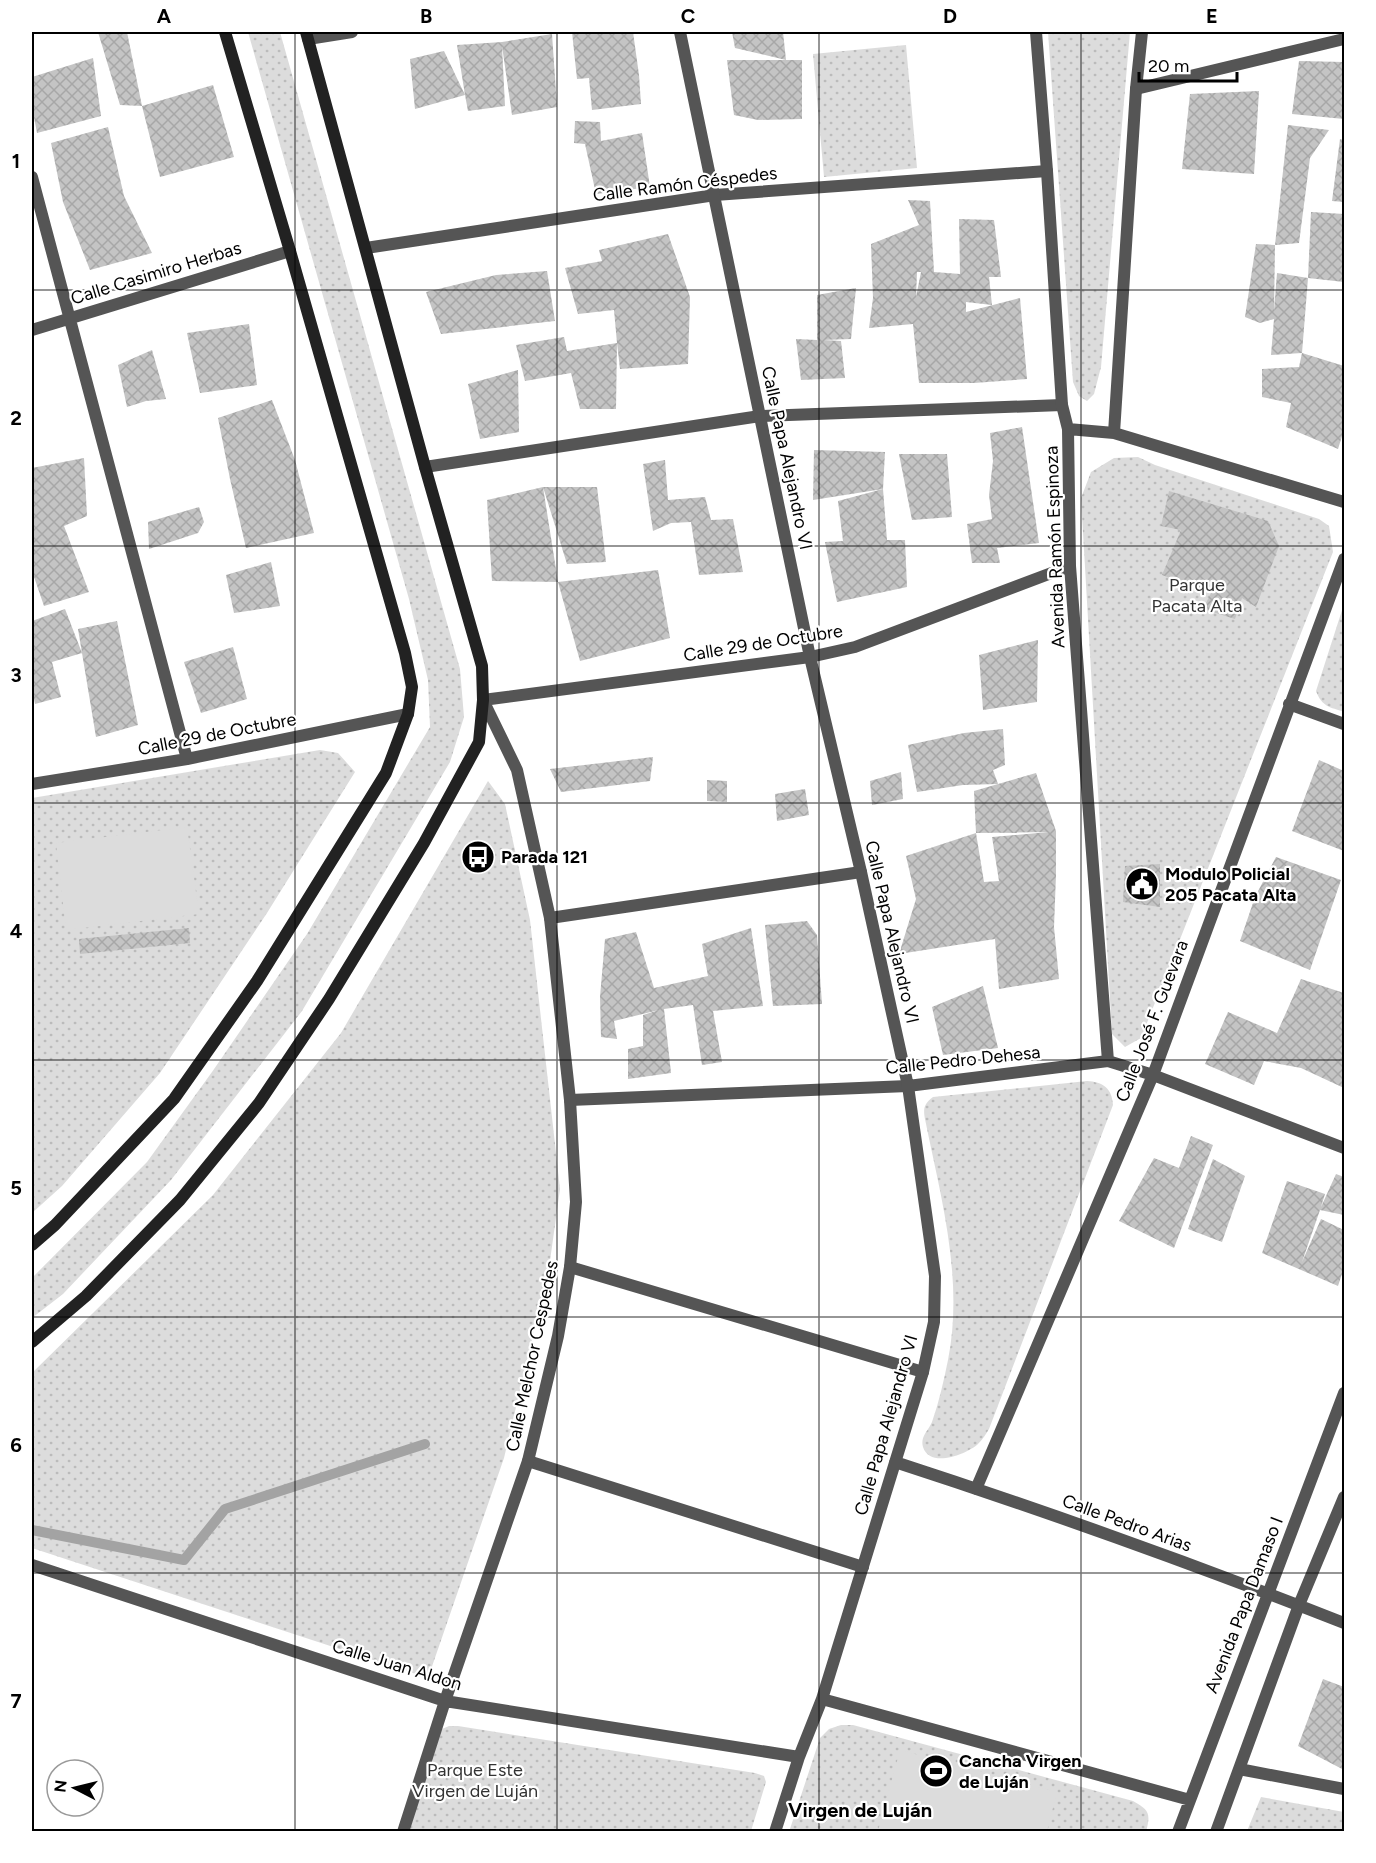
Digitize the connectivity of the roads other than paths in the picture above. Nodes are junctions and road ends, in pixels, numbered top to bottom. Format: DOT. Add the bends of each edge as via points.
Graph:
graph roads {
  1 [pos="225,32"];
  2 [pos="352,32"];
  3 [pos="680,32"];
  4 [pos="1036,32"];
  5 [pos="1142,32"];
  6 [pos="307,35"];
  7 [pos="1344,39"];
  8 [pos="1137,89"];
  9 [pos="1047,171"];
  10 [pos="32,177"];
  11 [pos="715,195"];
  12 [pos="366,248"];
  13 [pos="290,251"];
  14 [pos="70,317"];
  15 [pos="32,330"];
  16 [pos="1062,405"];
  17 [pos="760,416"];
  18 [pos="1068,429"];
  19 [pos="1114,433"];
  20 [pos="425,467"];
  21 [pos="1344,502"];
  22 [pos="1344,559"];
  23 [pos="1070,566"];
  24 [pos="810,657"];
  25 [pos="483,700"];
  26 [pos="1289,704"];
  27 [pos="408,714"];
  28 [pos="1344,724"];
  29 [pos="187,759"];
  30 [pos="32,784"];
  31 [pos="861,872"];
  32 [pos="550,918"];
  33 [pos="1108,1061"];
  34 [pos="1152,1075"];
  35 [pos="908,1086"];
  36 [pos="570,1100"];
  37 [pos="1344,1148"];
  38 [pos="32,1245"];
  39 [pos="570,1267"];
  40 [pos="32,1342"];
  41 [pos="923,1372"];
  42 [pos="1344,1393"];
  43 [pos="528,1461"];
  44 [pos="895,1462"];
  45 [pos="976,1489"];
  46 [pos="1344,1497"];
  47 [pos="32,1565"];
  48 [pos="863,1567"];
  49 [pos="1268,1592"];
  50 [pos="1299,1605"];
  51 [pos="1344,1623"];
  52 [pos="822,1699"];
  53 [pos="445,1701"];
  54 [pos="799,1757"];
  55 [pos="1239,1769"];
  56 [pos="1344,1789"];
  57 [pos="1190,1800"];
  58 [pos="403,1832"];
  59 [pos="775,1832"];
  60 [pos="1178,1832"];
  61 [pos="1216,1832"];
  1 -- 13 [label="street"];
  2 -- 6 [label="street"];
  3 -- 11 [label="street, Calle Papa Alejandro VI"];
  4 -- 9 [label="street, Avenida Ramón Espinoza"];
  5 -- 8 [label="street"];
  6 -- 12 [label="street"];
  7 -- 8 [label="street"];
  8 -- 19 [label="street"];
  9 -- 11 [label="street, Calle Ramón Céspedes"];
  9 -- 16 [label="street, Avenida Ramón Espinoza"];
  10 -- 14 [label="street"];
  11 -- 12 [label="street, Calle Ramón Céspedes"];
  11 -- 17 [label="street, Calle Papa Alejandro VI"];
  12 -- 20 [label="street"];
  13 -- 14 [label="street, Calle Casimiro Herbas"];
  13 -- 27 [label="street" via="405,653 412,687"];
  14 -- 15 [label="street, Calle Casimiro Herbas"];
  14 -- 29 [label="street"];
  16 -- 17 [label="street"];
  16 -- 18 [label="street, Avenida Ramón Espinoza"];
  17 -- 20 [label="street"];
  17 -- 24 [label="street, Calle Papa Alejandro VI"];
  18 -- 19 [label="street"];
  18 -- 23 [label="street, Avenida Ramón Espinoza"];
  19 -- 21 [label="street"];
  20 -- 25 [label="street" via="483,666"];
  22 -- 26 [label="street, Calle José F. Guevara"];
  23 -- 24 [label="street, Calle 29 de Octubre" via="855,647"];
  23 -- 33 [label="street, Avenida Ramón Espinoza"];
  24 -- 25 [label="street, Calle 29 de Octubre"];
  24 -- 31 [label="street, Calle Papa Alejandro VI"];
  25 -- 32 [label="street, Calle Melchor Cespedes" via="517,770"];
  25 -- 40 [label="street" via="479,742 424,843 329,999 259,1102 180,1200 86,1296"];
  26 -- 28 [label="street"];
  26 -- 34 [label="street, Calle José F. Guevara"];
  27 -- 29 [label="street, Calle 29 de Octubre"];
  27 -- 38 [label="street" via="386,773 257,981 174,1099 55,1226"];
  29 -- 30 [label="street, Calle 29 de Octubre"];
  31 -- 32 [label="street"];
  31 -- 35 [label="street, Calle Papa Alejandro VI"];
  32 -- 36 [label="street, Calle Melchor Cespedes"];
  33 -- 34 [label="street, Calle Pedro Dehesa"];
  33 -- 35 [label="street, Calle Pedro Dehesa"];
  34 -- 37 [label="street, Calle Pedro Dehesa"];
  34 -- 45 [label="street, Calle José F. Guevara"];
  35 -- 36 [label="street, Calle Pedro Dehesa"];
  35 -- 41 [label="street, Calle Papa Alejandro VI" via="935,1276 934,1322"];
  36 -- 39 [label="street, Calle Melchor Cespedes" via="576,1202"];
  39 -- 41 [label="street"];
  39 -- 43 [label="street, Calle Melchor Cespedes"];
  41 -- 44 [label="street, Calle Papa Alejandro VI"];
  42 -- 49 [label="street, Avenida Papa Damaso I"];
  43 -- 48 [label="street"];
  43 -- 53 [label="street, Calle Melchor Cespedes"];
  44 -- 45 [label="street, Calle Pedro Arias"];
  44 -- 48 [label="street, Calle Papa Alejandro VI"];
  45 -- 49 [label="street, Calle Pedro Arias"];
  46 -- 50 [label="street"];
  47 -- 53 [label="street, Calle Juan Aldon"];
  48 -- 52 [label="street, Calle Papa Alejandro VI"];
  49 -- 50 [label="street, Calle Pedro Arias"];
  49 -- 57 [label="street, Avenida Papa Damaso I"];
  50 -- 51 [label="street, Calle Pedro Arias"];
  50 -- 55 [label="street"];
  52 -- 54 [label="street, Calle Papa Alejandro VI"];
  52 -- 57 [label="street"];
  53 -- 54 [label="street, Calle Juan Aldon"];
  53 -- 58 [label="street, Calle Melchor Cespedes"];
  54 -- 59 [label="street, Calle Papa Alejandro VI"];
  55 -- 56 [label="street"];
  55 -- 61 [label="street"];
  57 -- 60 [label="street, Avenida Papa Damaso I"];
}
